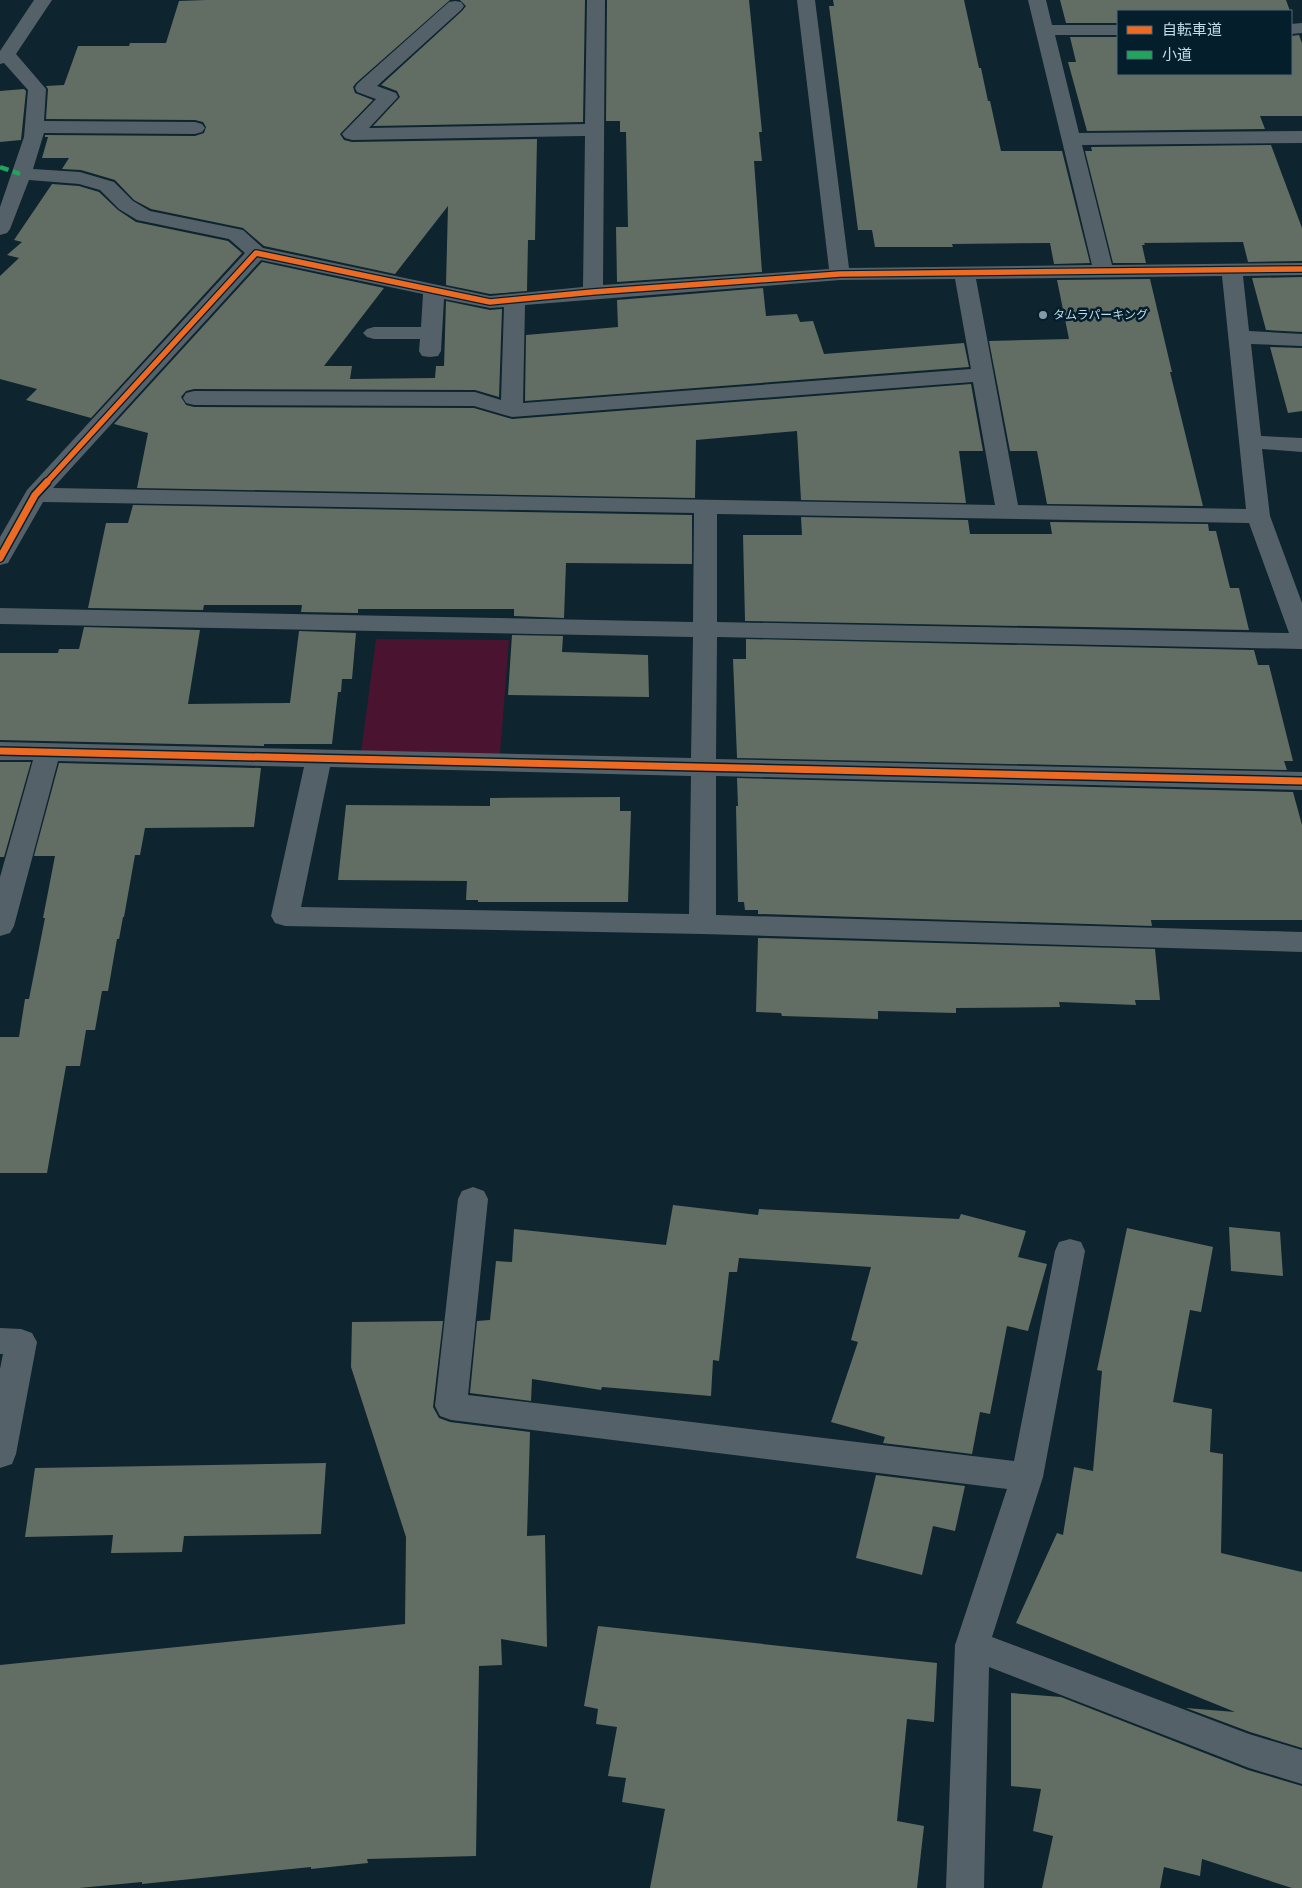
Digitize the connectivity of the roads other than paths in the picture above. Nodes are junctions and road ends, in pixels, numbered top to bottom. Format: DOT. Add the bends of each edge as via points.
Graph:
graph roads {
  1 [pos="43,0"];
  2 [pos="596,0"];
  3 [pos="806,0"];
  4 [pos="1037,0"];
  5 [pos="455,6"];
  6 [pos="1045,30"];
  7 [pos="1117,30"];
  8 [pos="3,56"];
  9 [pos="35,127"];
  10 [pos="195,128"];
  11 [pos="594,130"];
  12 [pos="1302,137"];
  13 [pos="1071,139"];
  14 [pos="20,174"];
  15 [pos="0,229"];
  16 [pos="256,253"];
  17 [pos="1232,269"];
  18 [pos="1302,269"];
  19 [pos="1103,270"];
  20 [pos="964,272"];
  21 [pos="840,274"];
  22 [pos="434,290"];
  23 [pos="593,292"];
  24 [pos="515,299"];
  25 [pos="374,333"];
  26 [pos="1239,337"];
  27 [pos="1302,340"];
  28 [pos="983,375"];
  29 [pos="194,398"];
  30 [pos="512,410"];
  31 [pos="1250,442"];
  32 [pos="1302,445"];
  33 [pos="35,494"];
  34 [pos="706,506"];
  35 [pos="1008,510"];
  36 [pos="1258,516"];
  37 [pos="0,558"];
  38 [pos="0,616"];
  39 [pos="705,629"];
  40 [pos="1302,636"];
  41 [pos="1302,641"];
  42 [pos="0,751"];
  43 [pos="48,752"];
  44 [pos="319,758"];
  45 [pos="703,767"];
  46 [pos="1302,781"];
  47 [pos="702,924"];
  48 [pos="0,926"];
  49 [pos="1302,942"];
  50 [pos="473,1199"];
  51 [pos="1070,1251"];
  52 [pos="0,1341"];
  53 [pos="0,1454"];
  54 [pos="1027,1477"];
  55 [pos="972,1644"];
  56 [pos="1302,1767"];
  57 [pos="965,1888"];
  1 -- 8 [label="street"];
  2 -- 11 [label="street"];
  3 -- 21 [label="street"];
  4 -- 6 [label="street"];
  5 -- 11 [label="street" via="364,88 389,97 352,134"];
  6 -- 7 [label="street"];
  6 -- 13 [label="street"];
  8 -- 9 [label="street" via="37,89"];
  9 -- 10 [label="street"];
  9 -- 14 [label="street"];
  11 -- 23 [label="street"];
  12 -- 13 [label="street"];
  13 -- 19 [label="street"];
  14 -- 15 [label="street"];
  14 -- 16 [label="street" via="80,178 107,186 126,206 144,216 236,234"];
  16 -- 22 [label="street"];
  16 -- 33 [label="street"];
  17 -- 18 [label="street"];
  17 -- 19 [label="street"];
  17 -- 26 [label="street"];
  19 -- 20 [label="street"];
  20 -- 21 [label="street"];
  20 -- 28 [label="street"];
  21 -- 23 [label="street"];
  22 -- 24 [label="street" via="490,302"];
  22 -- 25 [label="street" via="431,342"];
  23 -- 24 [label="street"];
  24 -- 30 [label="street"];
  26 -- 27 [label="street"];
  26 -- 31 [label="street"];
  28 -- 30 [label="street"];
  28 -- 35 [label="street"];
  29 -- 30 [label="street" via="475,399"];
  31 -- 32 [label="street"];
  31 -- 36 [label="street"];
  33 -- 34 [label="street"];
  33 -- 37 [label="street"];
  34 -- 35 [label="street"];
  34 -- 39 [label="street"];
  35 -- 36 [label="street"];
  36 -- 40 [label="street"];
  38 -- 39 [label="street"];
  39 -- 41 [label="street"];
  39 -- 45 [label="street"];
  42 -- 43 [label="street"];
  43 -- 44 [label="street"];
  43 -- 48 [label="street"];
  44 -- 45 [label="street"];
  44 -- 47 [label="street" via="285,916"];
  45 -- 46 [label="street"];
  45 -- 47 [label="street"];
  47 -- 49 [label="street"];
  50 -- 54 [label="street" via="451,1406"];
  51 -- 54 [label="street"];
  52 -- 53 [label="street" via="21,1342"];
  54 -- 55 [label="street"];
  55 -- 56 [label="street" via="1249,1751"];
  55 -- 57 [label="street"];
}
